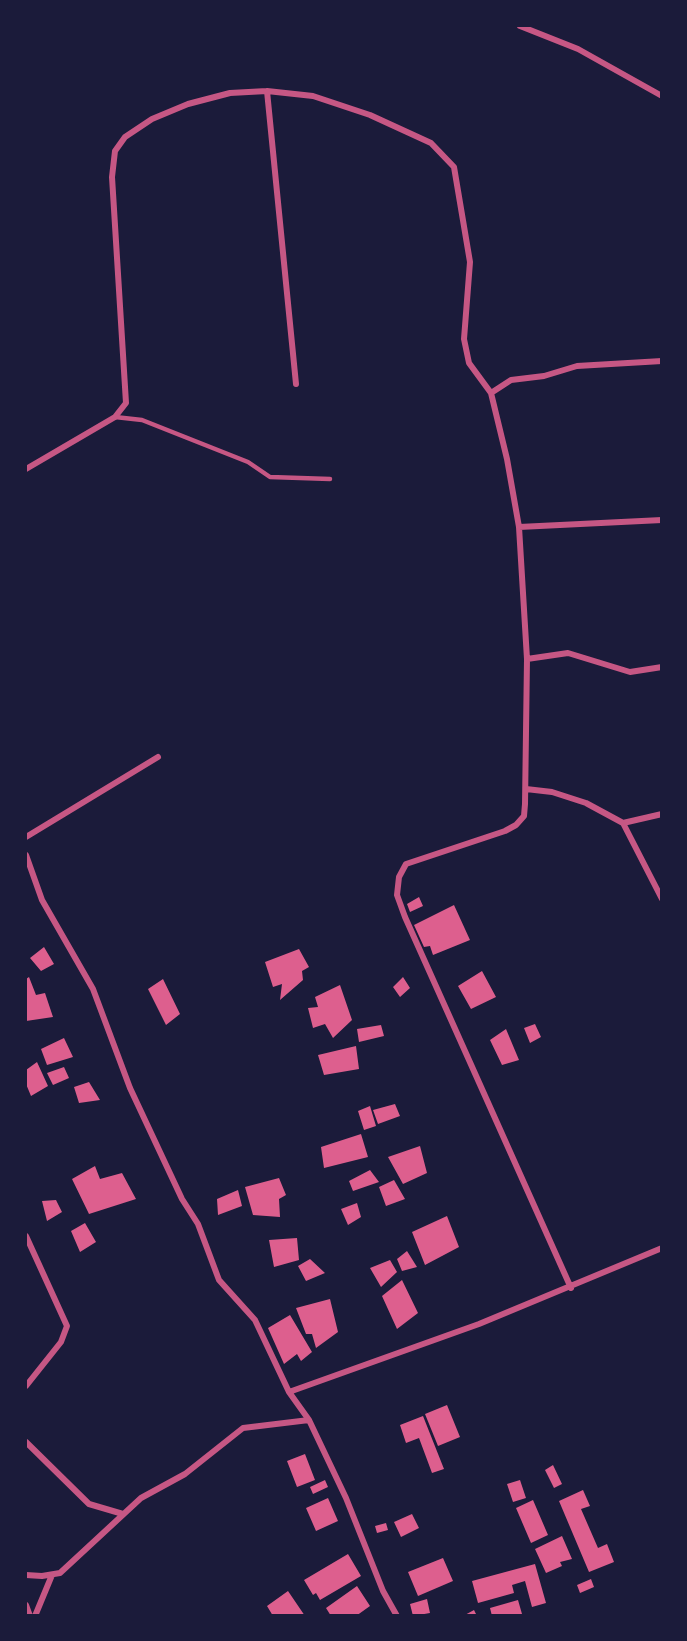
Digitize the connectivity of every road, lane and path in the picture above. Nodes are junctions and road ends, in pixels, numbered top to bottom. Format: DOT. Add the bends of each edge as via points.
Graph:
graph roads {
  1 [pos="520,26"];
  2 [pos="267,91"];
  3 [pos="662,96"];
  4 [pos="662,361"];
  5 [pos="296,384"];
  6 [pos="491,393"];
  7 [pos="115,417"];
  8 [pos="26,469"];
  9 [pos="330,479"];
  10 [pos="662,520"];
  11 [pos="519,527"];
  12 [pos="527,659"];
  13 [pos="662,668"];
  14 [pos="158,757"];
  15 [pos="526,789"];
  16 [pos="662,814"];
  17 [pos="623,823"];
  18 [pos="26,837"];
  19 [pos="26,855"];
  20 [pos="662,899"];
  21 [pos="26,1236"];
  22 [pos="662,1248"];
  23 [pos="571,1288"];
  24 [pos="26,1386"];
  25 [pos="289,1392"];
  26 [pos="309,1420"];
  27 [pos="26,1442"];
  28 [pos="123,1514"];
  29 [pos="26,1575"];
  30 [pos="52,1575"];
  31 [pos="26,1605"];
  32 [pos="30,1616"];
  33 [pos="35,1616"];
  34 [pos="397,1616"];
  1 -- 3 [label="street" via="578,49"];
  2 -- 5 [label="street"];
  2 -- 6 [label="street" via="313,96 370,114 431,143 454,167 470,262 464,339 469,363"];
  2 -- 7 [label="street" via="230,93 188,104 152,119 125,137 115,151 112,177 126,403"];
  4 -- 6 [label="street" via="577,366 511,380"];
  6 -- 11 [label="street"];
  7 -- 8 [label="street"];
  7 -- 9 [label="lane" via="142,420 248,462 270,477"];
  10 -- 11 [label="street"];
  11 -- 12 [label="street"];
  12 -- 13 [label="street" via="568,653 630,672"];
  12 -- 15 [label="street"];
  14 -- 18 [label="street"];
  15 -- 17 [label="street" via="586,802"];
  15 -- 23 [label="street" via="524,816 516,825 406,864 399,876 397,895"];
  16 -- 17 [label="street"];
  17 -- 20 [label="street"];
  19 -- 25 [label="street" via="42,900 93,989 130,1088 182,1199 198,1224 219,1280 255,1320"];
  21 -- 24 [label="street" via="67,1326 61,1342"];
  22 -- 23 [label="street"];
  23 -- 25 [label="street"];
  25 -- 26 [label="street"];
  26 -- 28 [label="street" via="243,1428 185,1474 141,1498"];
  26 -- 34 [label="street"];
  27 -- 28 [label="street" via="89,1504"];
  28 -- 30 [label="street" via="60,1573"];
  29 -- 30 [label="street"];
  30 -- 33 [label="street"];
  31 -- 32 [label="street"];
}
